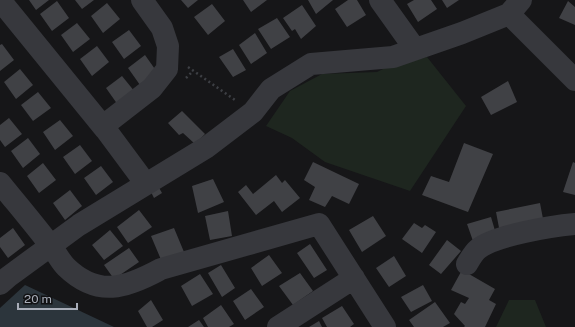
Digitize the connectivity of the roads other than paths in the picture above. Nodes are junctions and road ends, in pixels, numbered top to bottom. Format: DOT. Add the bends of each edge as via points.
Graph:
graph roads {
  1 [pos="0,0"];
  2 [pos="142,0"];
  3 [pos="380,0"];
  4 [pos="515,7"];
  5 [pos="414,49"];
  6 [pos="575,80"];
  7 [pos="105,129"];
  8 [pos="0,183"];
  9 [pos="146,184"];
  10 [pos="575,224"];
  11 [pos="51,245"];
  12 [pos="467,264"];
  13 [pos="354,278"];
  14 [pos="0,284"];
  15 [pos="278,327"];
  16 [pos="385,327"];
  1 -- 7 [label="street"];
  2 -- 7 [label="street" via="162,28 168,46 167,68 152,88 103,126"];
  3 -- 5 [label="street"];
  4 -- 5 [label="street" via="462,33"];
  4 -- 6 [label="street"];
  5 -- 9 [label="street" via="393,57 311,64 271,90 253,112 207,147"];
  7 -- 9 [label="street"];
  8 -- 11 [label="street"];
  9 -- 11 [label="street"];
  10 -- 12 [label="street" via="500,238 478,249"];
  11 -- 13 [label="street" via="65,266 81,279 100,286 118,287 143,279 161,269 318,224"];
  11 -- 14 [label="street"];
  13 -- 15 [label="street"];
  13 -- 16 [label="street"];
}
